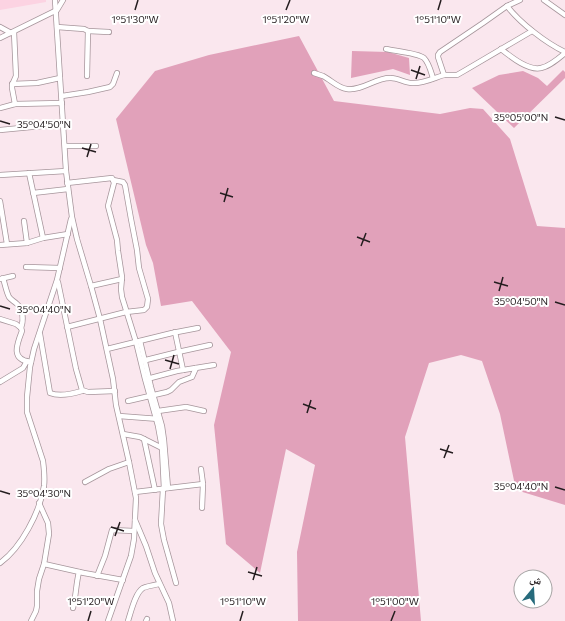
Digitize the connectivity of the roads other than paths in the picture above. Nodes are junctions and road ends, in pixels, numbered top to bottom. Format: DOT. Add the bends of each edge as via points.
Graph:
graph roads {
  1 [pos="56,0"];
  2 [pos="63,0"];
  3 [pos="520,0"];
  4 [pos="544,0"];
  5 [pos="507,6"];
  6 [pos="57,10"];
  7 [pos="565,15"];
  8 [pos="0,27"];
  9 [pos="57,27"];
  10 [pos="88,31"];
  11 [pos="532,31"];
  12 [pos="109,32"];
  13 [pos="12,33"];
  14 [pos="0,38"];
  15 [pos="386,49"];
  16 [pos="501,49"];
  17 [pos="565,53"];
  18 [pos="117,73"];
  19 [pos="314,73"];
  20 [pos="444,75"];
  21 [pos="87,76"];
  22 [pos="60,78"];
  23 [pos="433,78"];
  24 [pos="12,84"];
  25 [pos="62,96"];
  26 [pos="62,103"];
  27 [pos="15,104"];
  28 [pos="0,108"];
  29 [pos="63,124"];
  30 [pos="0,130"];
  31 [pos="64,146"];
  32 [pos="96,146"];
  33 [pos="66,171"];
  34 [pos="29,173"];
  35 [pos="0,175"];
  36 [pos="113,180"];
  37 [pos="67,183"];
  38 [pos="68,189"];
  39 [pos="33,193"];
  40 [pos="0,201"];
  41 [pos="72,217"];
  42 [pos="24,221"];
  43 [pos="76,235"];
  44 [pos="68,236"];
  45 [pos="43,238"];
  46 [pos="27,242"];
  47 [pos="7,244"];
  48 [pos="0,245"];
  49 [pos="26,267"];
  50 [pos="60,268"];
  51 [pos="13,276"];
  52 [pos="1,279"];
  53 [pos="122,279"];
  54 [pos="57,280"];
  55 [pos="91,286"];
  56 [pos="126,312"];
  57 [pos="0,319"];
  58 [pos="100,320"];
  59 [pos="67,327"];
  60 [pos="22,328"];
  61 [pos="198,328"];
  62 [pos="40,332"];
  63 [pos="175,332"];
  64 [pos="38,340"];
  65 [pos="138,341"];
  66 [pos="42,345"];
  67 [pos="210,345"];
  68 [pos="107,349"];
  69 [pos="178,352"];
  70 [pos="29,361"];
  71 [pos="143,361"];
  72 [pos="214,365"];
  73 [pos="196,368"];
  74 [pos="183,370"];
  75 [pos="147,379"];
  76 [pos="0,382"];
  77 [pos="82,391"];
  78 [pos="115,391"];
  79 [pos="151,395"];
  80 [pos="128,401"];
  81 [pos="158,411"];
  82 [pos="204,411"];
  83 [pos="118,416"];
  84 [pos="159,419"];
  85 [pos="123,434"];
  86 [pos="144,438"];
  87 [pos="164,449"];
  88 [pos="129,462"];
  89 [pos="201,469"];
  90 [pos="86,482"];
  91 [pos="203,484"];
  92 [pos="165,488"];
  93 [pos="155,490"];
  94 [pos="135,492"];
  95 [pos="40,503"];
  96 [pos="202,508"];
  97 [pos="135,520"];
  98 [pos="134,531"];
  99 [pos="0,563"];
  100 [pos="44,564"];
  101 [pos="79,572"];
  102 [pos="97,576"];
  103 [pos="123,580"];
  104 [pos="176,583"];
  105 [pos="159,584"];
  106 [pos="73,608"];
  107 [pos="32,621"];
  108 [pos="108,621"];
  109 [pos="128,621"];
  110 [pos="173,621"];
  1 -- 6 [label="street"];
  2 -- 6 [label="street"];
  3 -- 5 [label="street"];
  4 -- 7 [label="street"];
  5 -- 11 [label="street"];
  5 -- 20 [label="street" via="440,52 438,57"];
  6 -- 9 [label="street"];
  6 -- 13 [label="street"];
  8 -- 13 [label="street"];
  9 -- 10 [label="street" via="84,28"];
  9 -- 22 [label="street"];
  10 -- 12 [label="street"];
  10 -- 21 [label="street"];
  11 -- 16 [label="street"];
  11 -- 17 [label="street"];
  13 -- 14 [label="street"];
  13 -- 24 [label="street" via="16,76"];
  15 -- 23 [label="street" via="422,57"];
  16 -- 17 [label="street" via="525,65 540,69"];
  16 -- 20 [label="street" via="457,74"];
  18 -- 25 [label="street" via="110,87"];
  19 -- 23 [label="street" via="346,89 358,88 383,79 392,78 411,83 426,82"];
  20 -- 23 [label="street"];
  22 -- 24 [label="street" via="37,83"];
  22 -- 25 [label="street"];
  24 -- 27 [label="street"];
  25 -- 26 [label="street"];
  26 -- 27 [label="street"];
  26 -- 29 [label="street"];
  27 -- 28 [label="street"];
  29 -- 30 [label="street"];
  29 -- 31 [label="street"];
  31 -- 32 [label="street"];
  31 -- 33 [label="street"];
  33 -- 34 [label="street"];
  33 -- 37 [label="street"];
  34 -- 35 [label="street"];
  34 -- 39 [label="street"];
  36 -- 37 [label="street" via="112,178"];
  36 -- 53 [label="street" via="108,206 117,240"];
  36 -- 56 [label="street" via="126,185 148,299 144,310"];
  37 -- 38 [label="street"];
  38 -- 39 [label="street"];
  38 -- 41 [label="street"];
  39 -- 45 [label="street"];
  40 -- 47 [label="street"];
  41 -- 43 [label="street"];
  41 -- 44 [label="street"];
  42 -- 46 [label="street"];
  43 -- 44 [label="street"];
  43 -- 55 [label="street"];
  44 -- 45 [label="street"];
  44 -- 50 [label="street"];
  45 -- 46 [label="street"];
  46 -- 47 [label="street"];
  47 -- 48 [label="street"];
  49 -- 50 [label="street"];
  50 -- 54 [label="street"];
  51 -- 52 [label="street"];
  52 -- 60 [label="street" via="10,299 18,304 21,310"];
  53 -- 55 [label="street"];
  53 -- 56 [label="street" via="121,289"];
  54 -- 59 [label="street"];
  54 -- 62 [label="street"];
  55 -- 58 [label="street"];
  56 -- 58 [label="street"];
  56 -- 65 [label="street"];
  57 -- 60 [label="street"];
  58 -- 59 [label="street"];
  58 -- 68 [label="street"];
  59 -- 77 [label="street"];
  60 -- 70 [label="street" via="16,350 21,359"];
  61 -- 63 [label="street"];
  62 -- 64 [label="street"];
  62 -- 66 [label="street"];
  63 -- 65 [label="street"];
  63 -- 69 [label="street"];
  64 -- 66 [label="street"];
  64 -- 70 [label="street"];
  65 -- 68 [label="street"];
  65 -- 71 [label="street"];
  66 -- 77 [label="street" via="50,393 60,395"];
  67 -- 69 [label="street"];
  68 -- 78 [label="street"];
  69 -- 71 [label="street"];
  69 -- 74 [label="street"];
  70 -- 76 [label="street" via="23,368"];
  70 -- 95 [label="street" via="27,412 44,469"];
  71 -- 75 [label="street"];
  72 -- 73 [label="street"];
  73 -- 74 [label="street"];
  73 -- 79 [label="street" via="191,378 179,382 168,391"];
  74 -- 75 [label="street"];
  75 -- 79 [label="street"];
  77 -- 78 [label="street"];
  78 -- 83 [label="street"];
  79 -- 80 [label="street"];
  79 -- 81 [label="street"];
  79 -- 84 [label="street"];
  81 -- 82 [label="street" via="186,407"];
  81 -- 84 [label="street"];
  83 -- 84 [label="street"];
  83 -- 85 [label="street"];
  84 -- 87 [label="street"];
  85 -- 86 [label="street"];
  85 -- 88 [label="street"];
  86 -- 87 [label="street"];
  86 -- 93 [label="street"];
  87 -- 92 [label="street"];
  88 -- 90 [label="street" via="109,469"];
  88 -- 94 [label="street"];
  89 -- 91 [label="street"];
  91 -- 92 [label="street"];
  91 -- 96 [label="street"];
  92 -- 93 [label="street"];
  92 -- 104 [label="street" via="162,528"];
  93 -- 94 [label="street"];
  94 -- 97 [label="street"];
  95 -- 99 [label="street" via="22,540"];
  95 -- 100 [label="street" via="48,523 49,534"];
  97 -- 98 [label="street"];
  97 -- 105 [label="street"];
  98 -- 102 [label="street" via="112,530 106,556"];
  98 -- 103 [label="street" via="131,556"];
  100 -- 101 [label="street"];
  100 -- 107 [label="street" via="38,579 37,606"];
  101 -- 102 [label="street"];
  101 -- 106 [label="street"];
  102 -- 103 [label="street"];
  103 -- 108 [label="street"];
  105 -- 109 [label="street" via="145,587 140,592"];
  105 -- 110 [label="street" via="169,603"];
}
